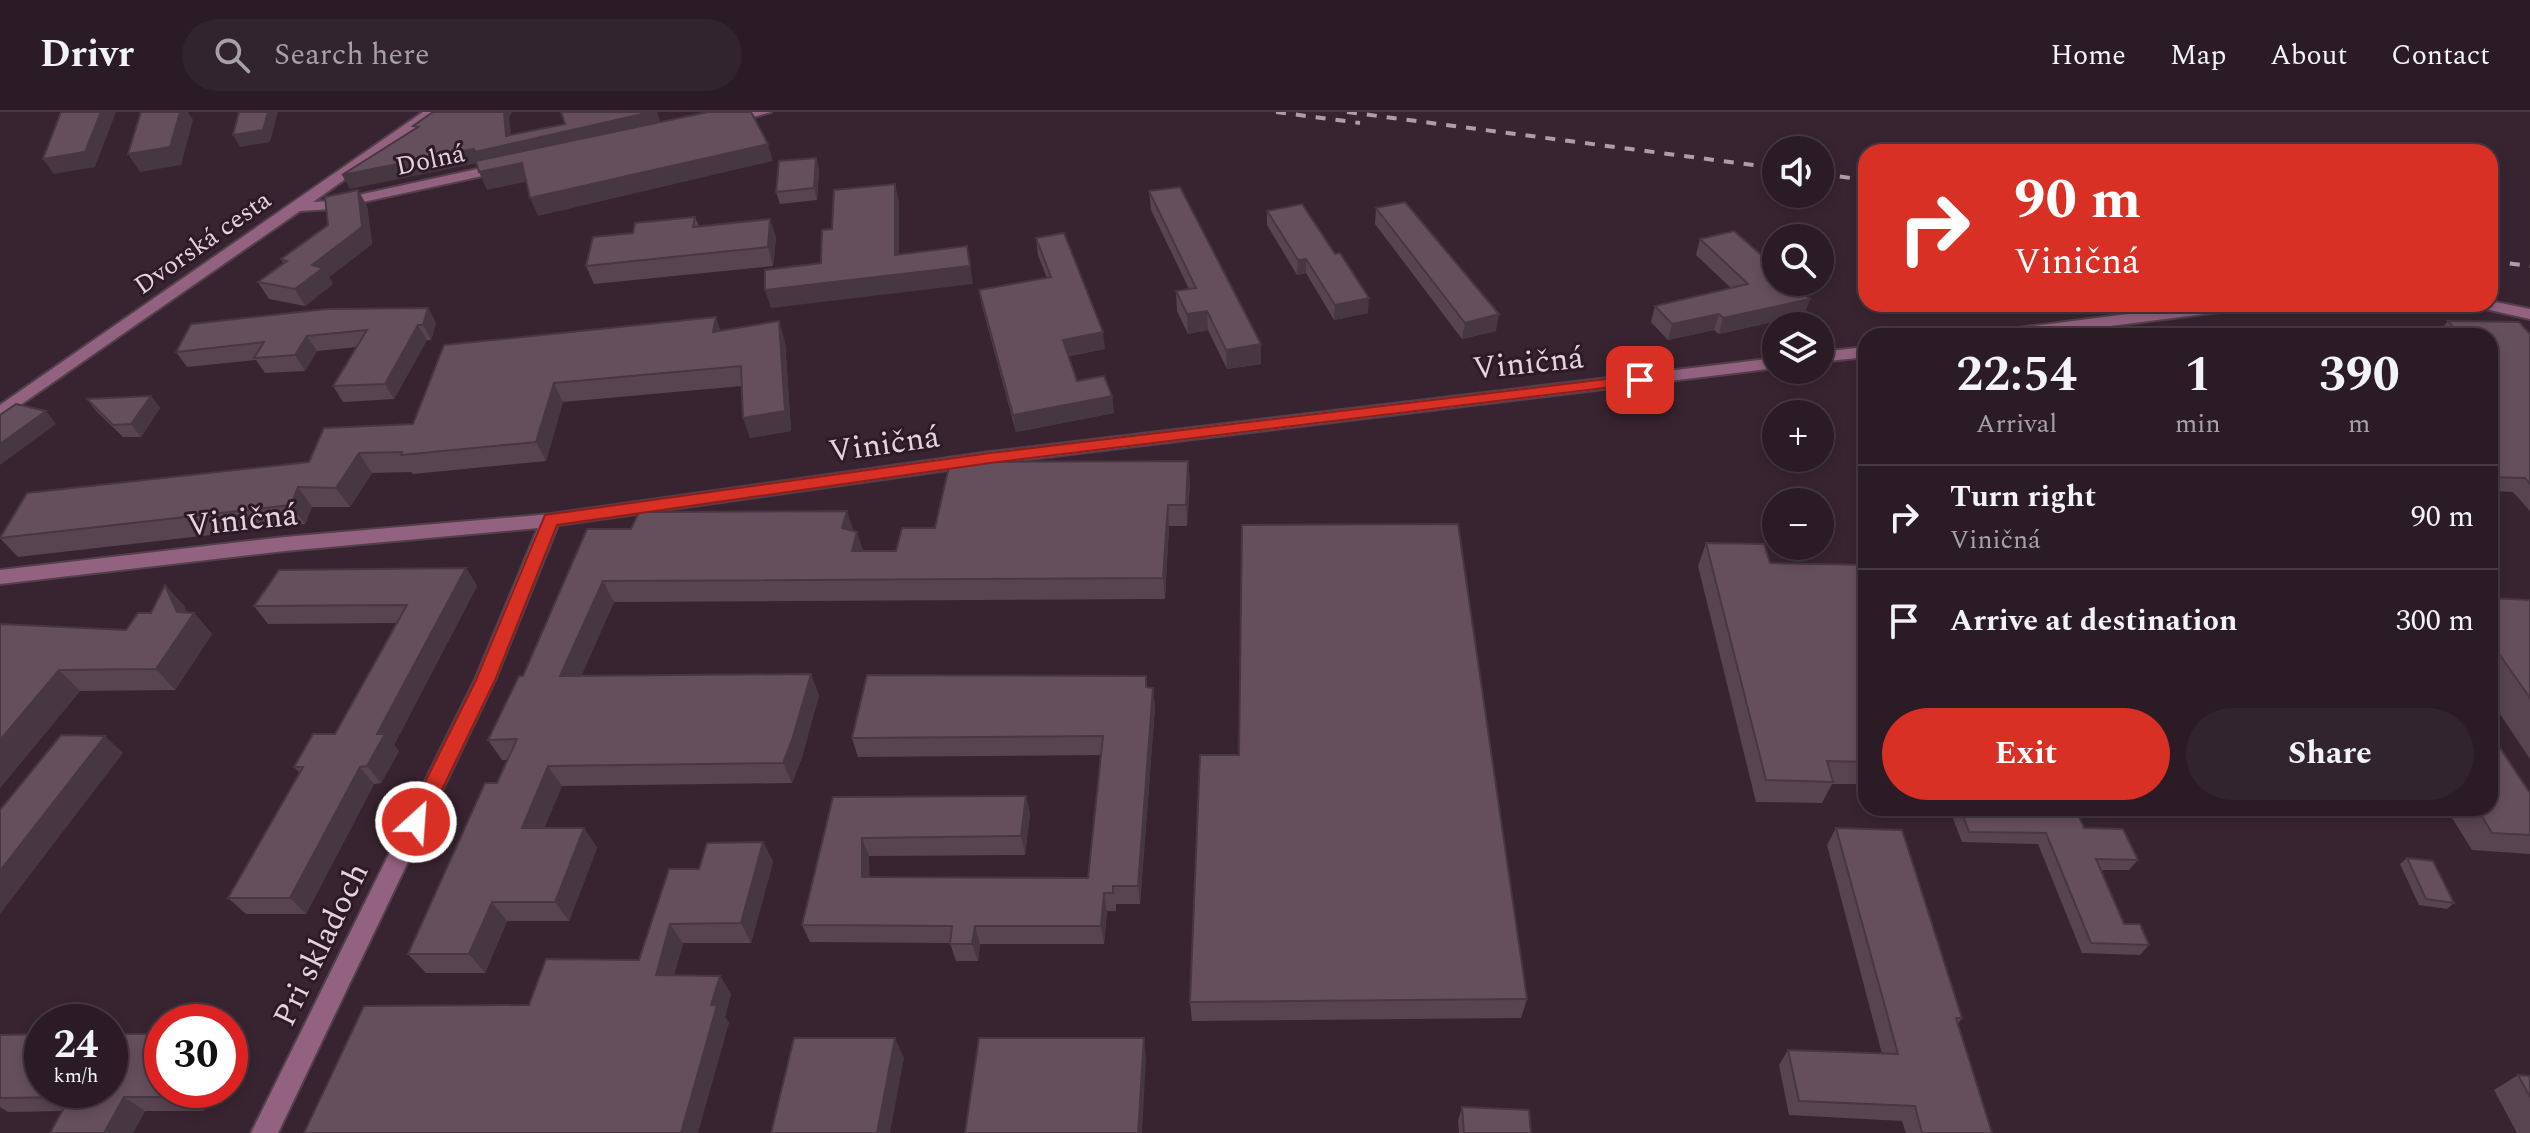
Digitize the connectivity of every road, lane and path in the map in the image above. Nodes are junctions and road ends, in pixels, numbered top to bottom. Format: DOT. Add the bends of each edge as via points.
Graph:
graph roads {
  1 [pos="432,112"];
  2 [pos="764,112"];
  3 [pos="717,122"];
  4 [pos="516,165"];
  5 [pos="293,207"];
  6 [pos="2498,307"];
  7 [pos="2181,312"];
  8 [pos="2530,314"];
  9 [pos="2056,328"];
  10 [pos="1858,353"];
  11 [pos="1834,355"];
  12 [pos="1762,365"];
  13 [pos="0,413"];
  14 [pos="551,520"];
  15 [pos="0,577"];
  16 [pos="264,1133"];
  1 -- 5 [label="street, Dvorská cesta"];
  2 -- 3 [label="street"];
  4 -- 5 [label="street, Dolná" via="331,205"];
  5 -- 13 [label="street, Dvorská cesta"];
  6 -- 8 [label="street"];
  7 -- 9 [label="street"];
  10 -- 11 [label="street"];
  12 -- 14 [label="street, Viničná" via="1022,454"];
  14 -- 15 [label="street, Viničná"];
  14 -- 16 [label="street, Pri skladoch" via="485,680"];
}
